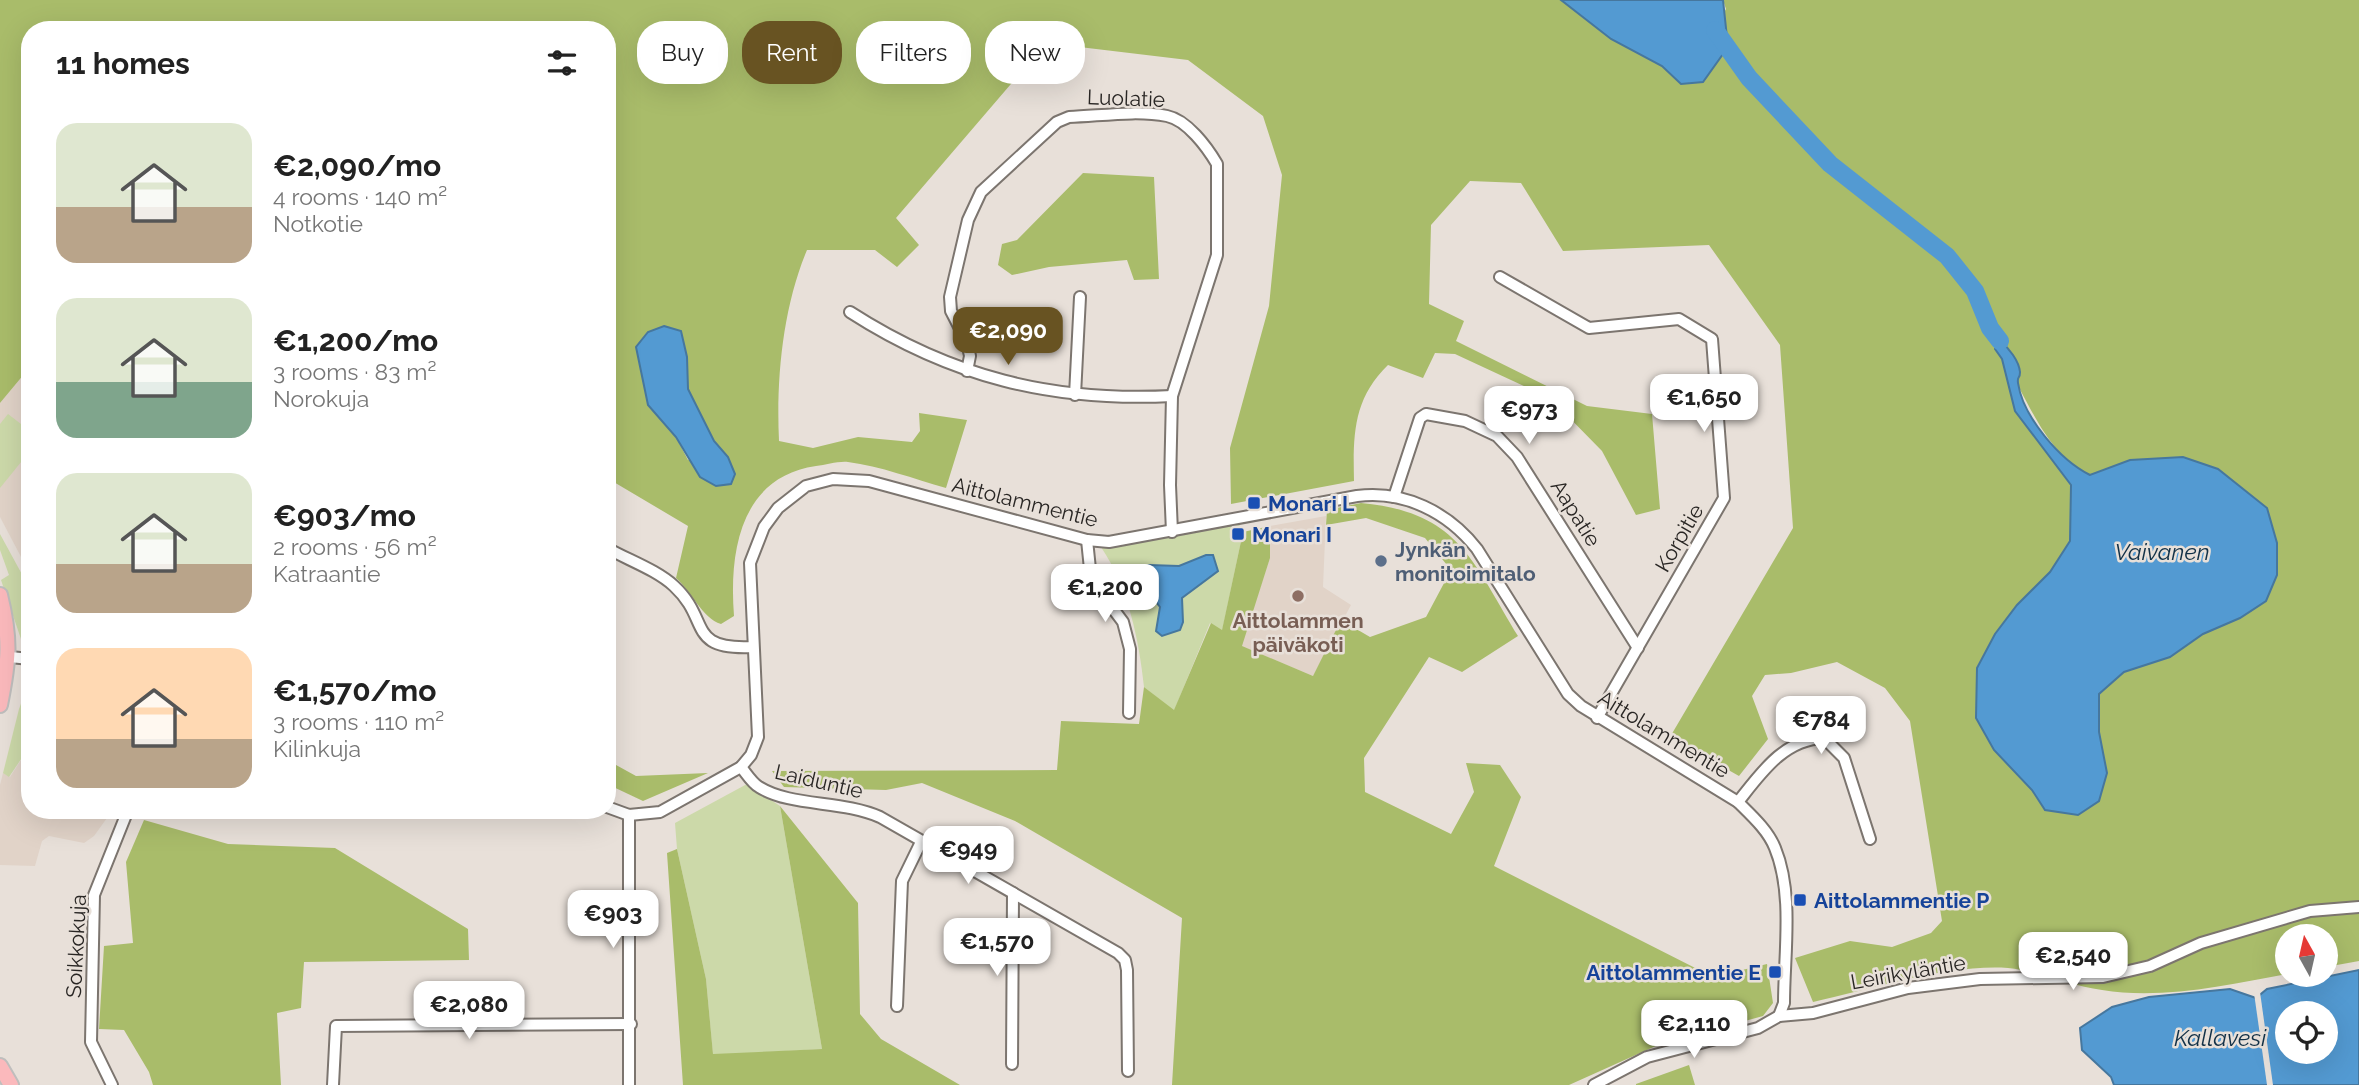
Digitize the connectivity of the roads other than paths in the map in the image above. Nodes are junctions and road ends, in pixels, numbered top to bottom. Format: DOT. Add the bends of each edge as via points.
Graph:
graph roads {
  1 [pos="1500,277"];
  2 [pos="1080,297"];
  3 [pos="850,312"];
  4 [pos="967,370"];
  5 [pos="1075,395"];
  6 [pos="1172,396"];
  7 [pos="1394,497"];
  8 [pos="1172,532"];
  9 [pos="1087,540"];
  10 [pos="616,553"];
  11 [pos="0,595"];
  12 [pos="752,647"];
  13 [pos="1638,648"];
  14 [pos="10,657"];
  15 [pos="21,658"];
  16 [pos="0,705"];
  17 [pos="1129,713"];
  18 [pos="1597,718"];
  19 [pos="741,767"];
  20 [pos="1738,802"];
  21 [pos="616,811"];
  22 [pos="629,816"];
  23 [pos="124,819"];
  24 [pos="1870,839"];
  25 [pos="921,842"];
  26 [pos="1013,893"];
  27 [pos="2359,907"];
  28 [pos="897,1006"];
  29 [pos="1779,1016"];
  30 [pos="631,1024"];
  31 [pos="1012,1064"];
  32 [pos="0,1066"];
  33 [pos="1128,1071"];
  34 [pos="7,1084"];
  35 [pos="112,1085"];
  36 [pos="333,1085"];
  37 [pos="629,1085"];
  38 [pos="1594,1085"];
  1 -- 13 [label="street, Korpitie" via="1589,328 1679,319 1712,339 1724,498"];
  2 -- 5 [label="street"];
  3 -- 4 [label="street" via="938,360"];
  4 -- 5 [label="street" via="997,381"];
  4 -- 6 [label="street, Luolatie" via="967,342 951,311 950,297 968,220 981,192 1069,117 1167,116 1180,121 1211,154 1217,164 1218,192 1217,255"];
  5 -- 6 [label="street"];
  6 -- 8 [label="street, Luolatie"];
  7 -- 8 [label="street, Aittolammentie" via="1356,496"];
  7 -- 13 [label="street, Aapatie" via="1420,418 1426,414 1465,421 1497,436 1532,478"];
  7 -- 18 [label="street, Aittolammentie" via="1443,515 1460,528 1568,694"];
  8 -- 9 [label="street, Aittolammentie" via="1109,542"];
  9 -- 12 [label="street, Aittolammentie" via="869,481 833,479 806,486 778,508 764,527 750,563"];
  9 -- 17 [label="street" via="1090,569 1123,622 1130,649"];
  10 -- 12 [label="street" via="673,584 712,643"];
  11 -- 14 [label="main road"];
  12 -- 19 [label="street, Aittolammentie" via="758,737"];
  13 -- 18 [label="street, Korpitie"];
  14 -- 15 [label="street"];
  14 -- 16 [label="main road"];
  18 -- 20 [label="street, Aittolammentie"];
  19 -- 22 [label="street, Aittolammentie" via="660,812"];
  19 -- 25 [label="street, Laiduntie" via="757,786 778,795 857,807"];
  20 -- 24 [label="street" via="1788,748 1824,738 1844,758"];
  20 -- 29 [label="street, Aittolammentie" via="1775,846 1782,874 1784,1003"];
  21 -- 22 [label="street"];
  22 -- 30 [label="street"];
  23 -- 35 [label="street, Soikkokuja" via="94,895 91,1042"];
  25 -- 26 [label="street, Laiduntie"];
  25 -- 28 [label="street" via="902,881"];
  26 -- 31 [label="street"];
  26 -- 33 [label="street, Laiduntie" via="1125,960"];
  27 -- 29 [label="street, Leirikyläntie" via="2310,911 2201,943 2150,966 2103,977 1956,982"];
  29 -- 38 [label="street, Leirikyläntie" via="1758,1028 1647,1057"];
  30 -- 36 [label="street" via="336,1026"];
  30 -- 37 [label="street"];
  32 -- 34 [label="main road"];
}
